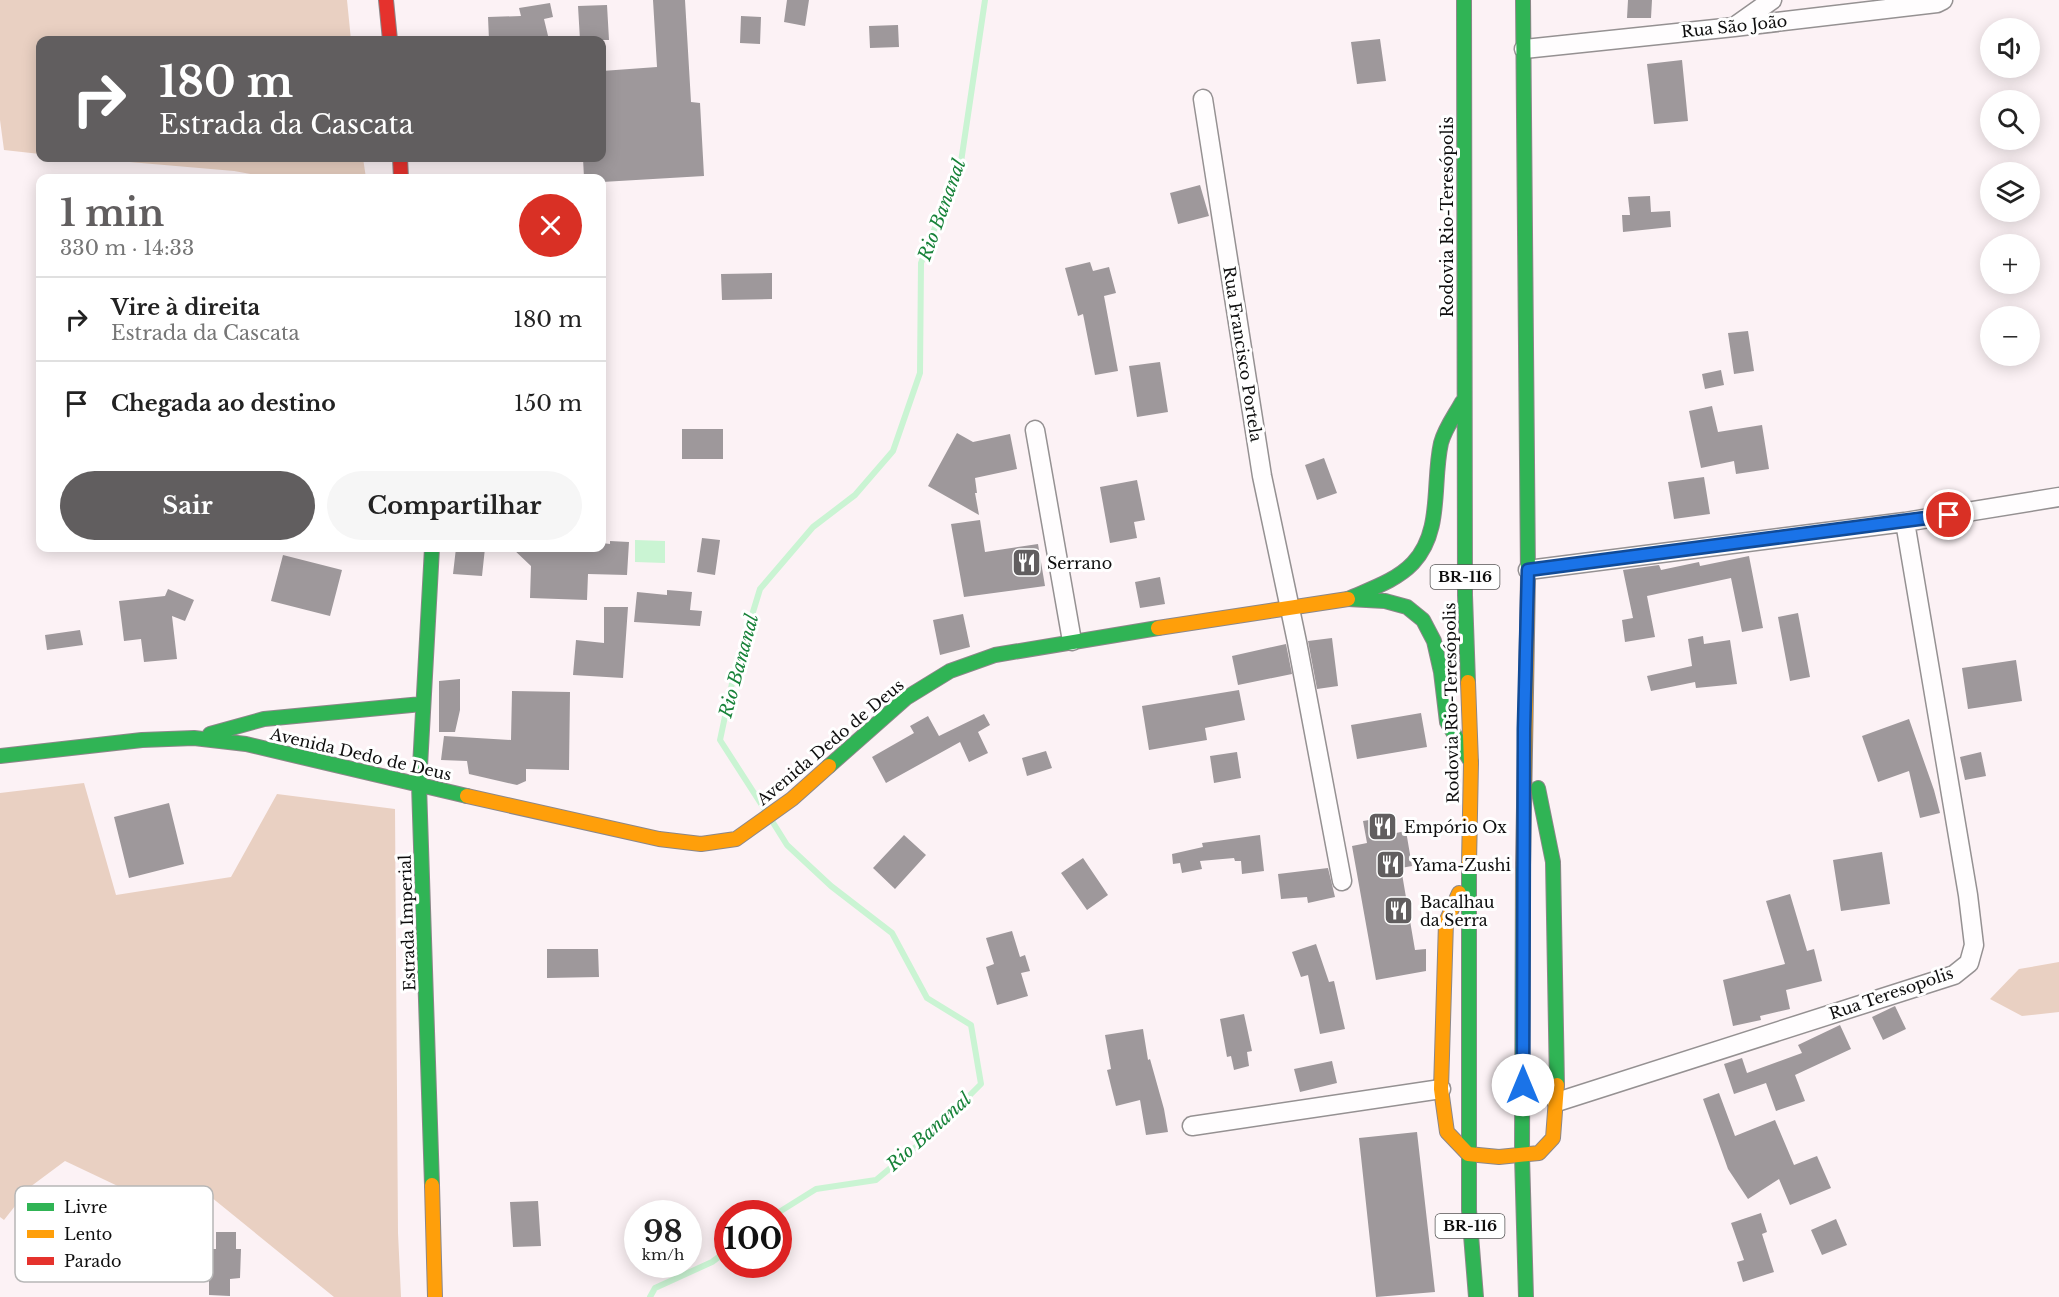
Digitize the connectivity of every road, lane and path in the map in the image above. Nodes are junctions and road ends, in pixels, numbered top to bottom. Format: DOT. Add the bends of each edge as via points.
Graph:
graph roads {
  1 [pos="386,0"];
  2 [pos="1464,0"];
  3 [pos="1523,0"];
  4 [pos="1772,0"];
  5 [pos="1943,0"];
  6 [pos="1734,27"];
  7 [pos="390,36"];
  8 [pos="1524,49"];
  9 [pos="1203,99"];
  10 [pos="1464,398"];
  11 [pos="1035,430"];
  12 [pos="2059,497"];
  13 [pos="1905,522"];
  14 [pos="432,552"];
  15 [pos="1528,570"];
  16 [pos="1348,599"];
  17 [pos="1289,608"];
  18 [pos="1072,641"];
  19 [pos="422,704"];
  20 [pos="1524,729"];
  21 [pos="194,738"];
  22 [pos="0,756"];
  23 [pos="1471,763"];
  24 [pos="419,785"];
  25 [pos="1468,869"];
  26 [pos="1342,881"];
  27 [pos="1441,1089"];
  28 [pos="1557,1102"];
  29 [pos="1192,1126"];
  30 [pos="1468,1154"];
  31 [pos="1522,1156"];
  32 [pos="435,1297"];
  33 [pos="1476,1297"];
  34 [pos="1526,1297"];
  1 -- 7 [label="main road"];
  2 -- 10 [label="main road, Rodovia Rio-Teresópolis / BR-116"];
  3 -- 8 [label="main road, BR-116"];
  4 -- 6 [label="street"];
  5 -- 6 [label="street, Rua São João"];
  6 -- 8 [label="street, Rua São João"];
  8 -- 15 [label="main road, BR-116"];
  9 -- 17 [label="street, Rua Francisco Portela" via="1262,476"];
  10 -- 16 [label="main road" via="1441,442 1438,488 1425,545 1413,563"];
  10 -- 23 [label="main road, Rodovia Rio-Teresópolis / BR-116"];
  11 -- 18 [label="street"];
  12 -- 13 [label="street"];
  13 -- 15 [label="street"];
  13 -- 28 [label="street, Rua Teresopolis" via="1968,895 1974,945 1969,963 1954,975"];
  14 -- 19 [label="main road, Estrada Imperial"];
  15 -- 20 [label="main road, BR-116"];
  16 -- 17 [label="main road, Avenida Dedo de Deus"];
  16 -- 23 [label="main road" via="1407,607 1423,620 1434,641 1447,722"];
  17 -- 18 [label="main road, Avenida Dedo de Deus"];
  17 -- 26 [label="street, Rua Francisco Portela"];
  18 -- 24 [label="main road, Avenida Dedo de Deus" via="994,655 950,671 906,698 792,799 736,838 701,844 658,839"];
  19 -- 21 [label="main road, Avenida Dedo de Deus" via="264,719"];
  19 -- 24 [label="main road, Estrada Imperial"];
  20 -- 28 [label="main road" via="1553,862"];
  20 -- 31 [label="main road, BR-116"];
  21 -- 22 [label="main road, Avenida Dedo de Deus" via="104,743"];
  21 -- 24 [label="main road, Avenida Dedo de Deus" via="246,744"];
  23 -- 25 [label="main road, Rodovia Rio-Teresópolis / BR-116"];
  24 -- 32 [label="main road, Estrada Imperial"];
  25 -- 27 [label="main road" via="1446,922"];
  25 -- 30 [label="main road, Rodovia Rio-Teresópolis / BR-116"];
  27 -- 29 [label="street"];
  27 -- 30 [label="main road" via="1447,1132"];
  28 -- 31 [label="main road" via="1553,1138 1539,1153"];
  30 -- 31 [label="main road"];
  30 -- 33 [label="main road, Rodovia Rio-Teresópolis / BR-116"];
  31 -- 34 [label="main road, BR-116"];
}
